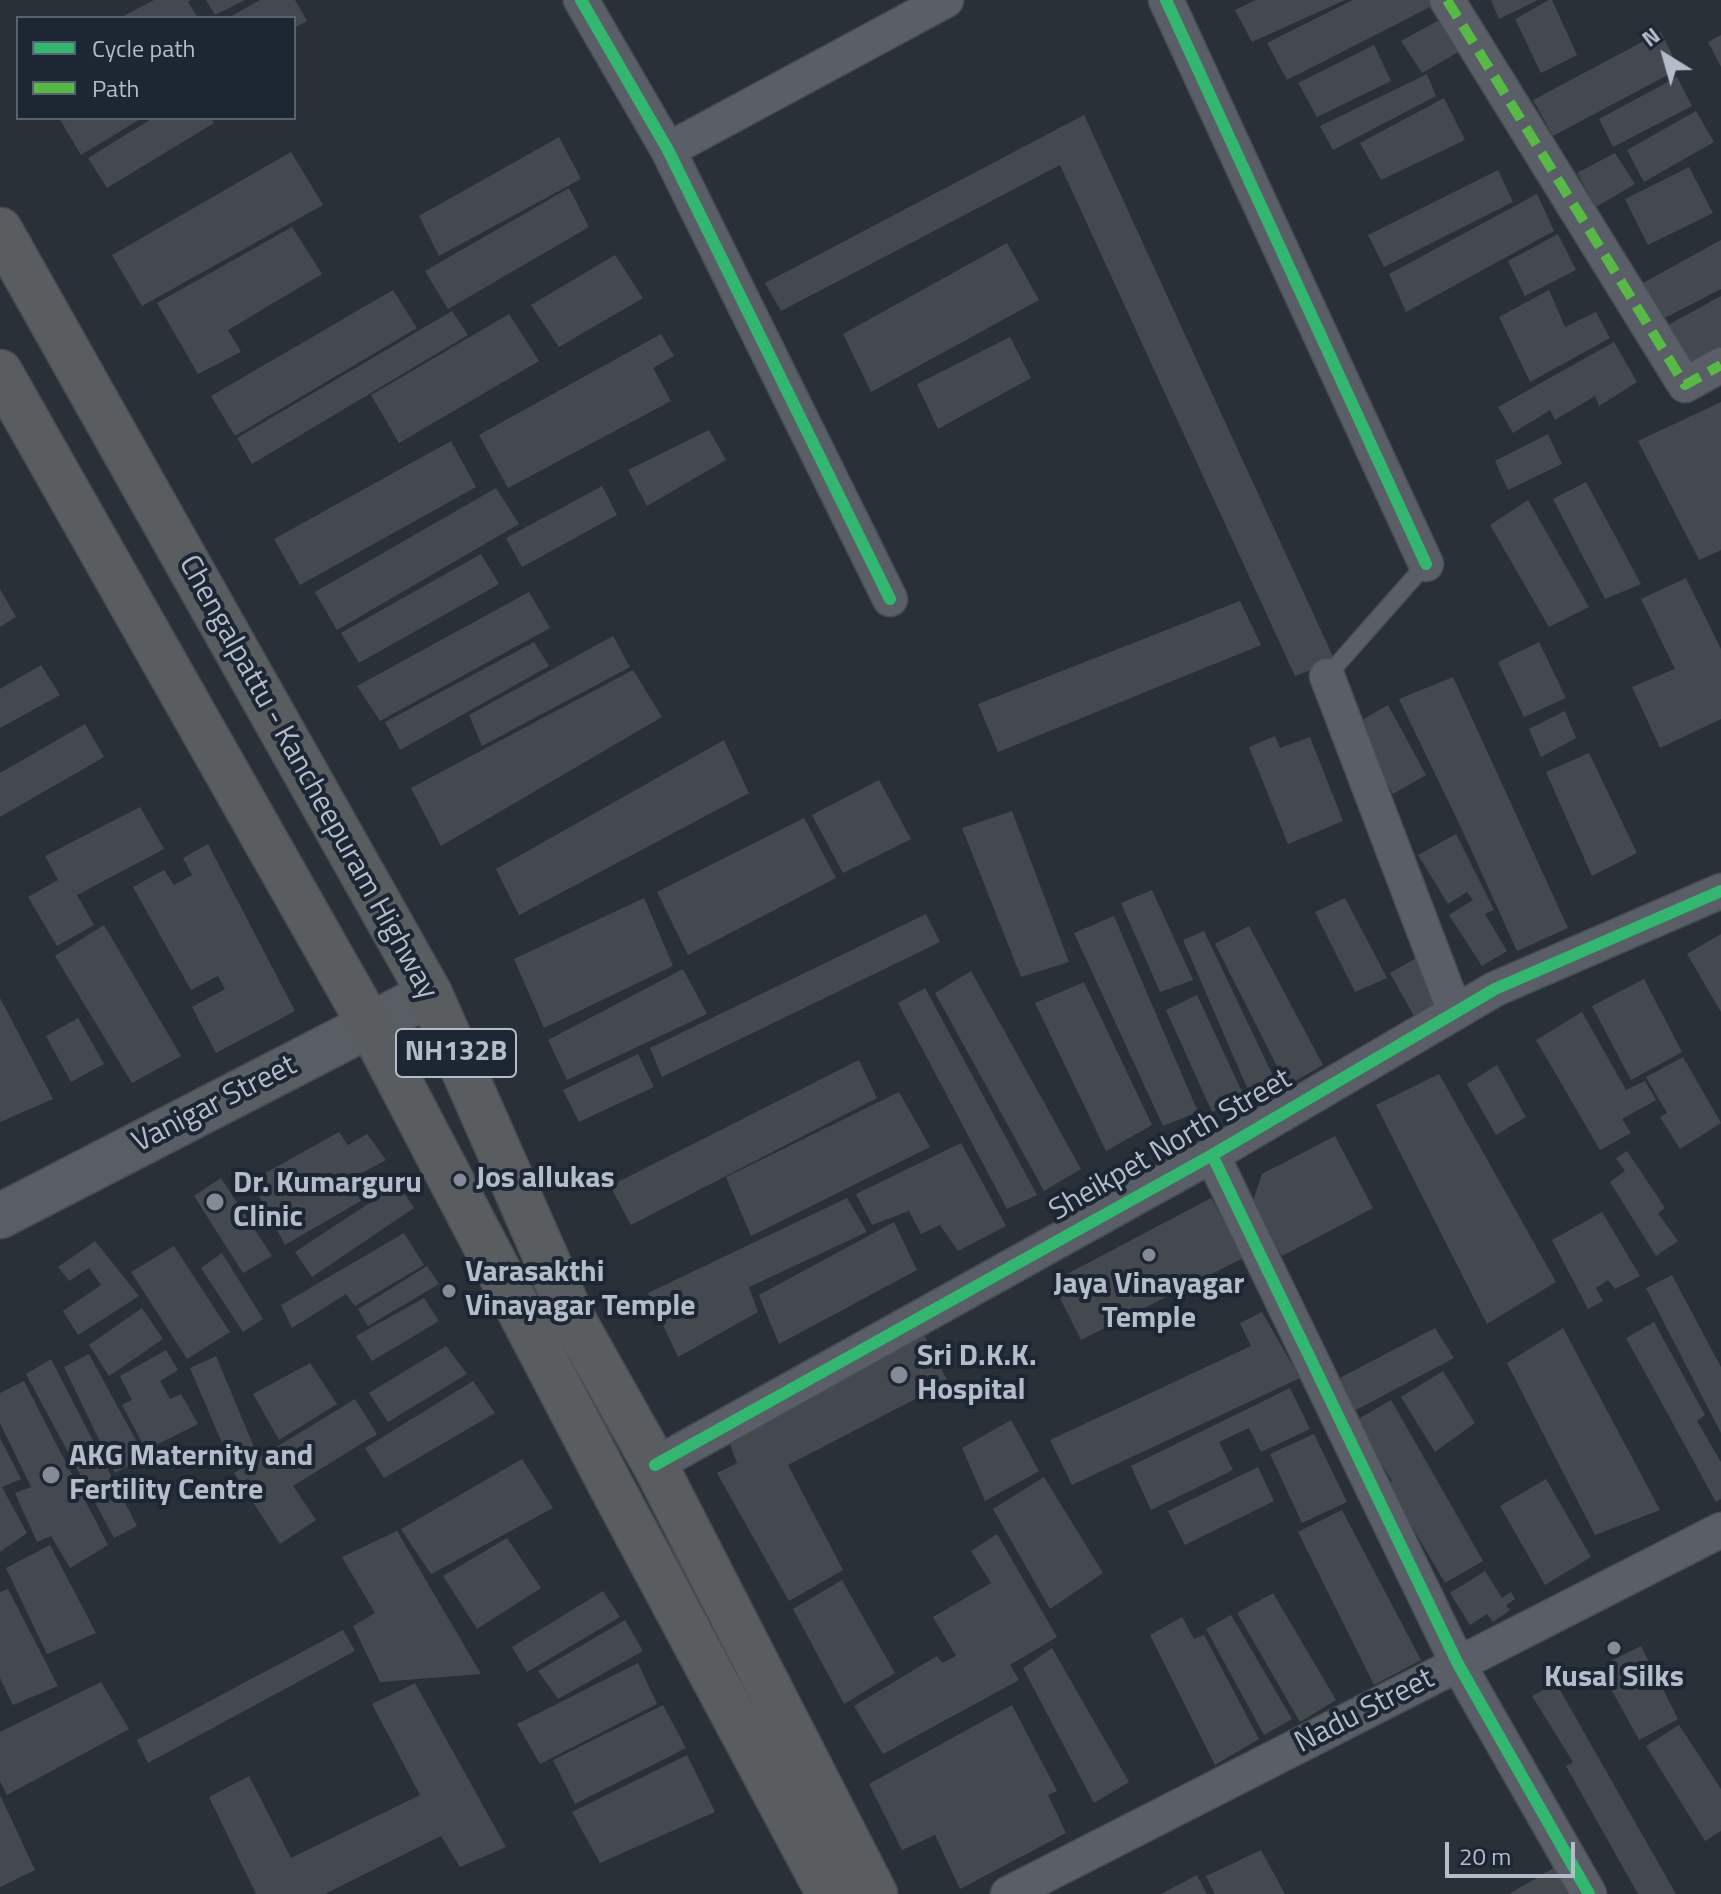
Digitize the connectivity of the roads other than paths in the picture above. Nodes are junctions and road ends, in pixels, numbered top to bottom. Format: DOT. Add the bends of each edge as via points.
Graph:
graph roads {
  1 [pos="581,0"];
  2 [pos="946,0"];
  3 [pos="1166,0"];
  4 [pos="1447,0"];
  5 [pos="668,150"];
  6 [pos="0,230"];
  7 [pos="1721,365"];
  8 [pos="0,372"];
  9 [pos="1426,564"];
  10 [pos="890,599"];
  11 [pos="1327,676"];
  12 [pos="1721,891"];
  13 [pos="430,994"];
  14 [pos="1455,1012"];
  15 [pos="370,1025"];
  16 [pos="1212,1155"];
  17 [pos="0,1216"];
  18 [pos="655,1465"];
  19 [pos="1721,1530"];
  20 [pos="1458,1664"];
  21 [pos="829,1894"];
  22 [pos="875,1894"];
  23 [pos="1008,1894"];
  24 [pos="1589,1894"];
  1 -- 5 [label="street"];
  2 -- 5 [label="street"];
  3 -- 9 [label="street"];
  4 -- 7 [label="street" via="1685,385"];
  5 -- 10 [label="street"];
  6 -- 13 [label="highway, Chengalpattu - Kancheepuram Highway / NH132B"];
  8 -- 15 [label="highway"];
  9 -- 11 [label="lane"];
  11 -- 14 [label="street"];
  12 -- 14 [label="street, Sheikpet North Street" via="1495,989"];
  13 -- 15 [label="main road, Vanigar Street"];
  13 -- 18 [label="highway, Chengalpattu - Kancheepuram Highway / NH132B" via="573,1319"];
  14 -- 16 [label="street, Sheikpet North Street"];
  15 -- 17 [label="main road, Vanigar Street"];
  15 -- 21 [label="highway"];
  16 -- 18 [label="street, Sheikpet North Street"];
  16 -- 20 [label="street"];
  18 -- 22 [label="highway, Chengalpattu - Kancheepuram Highway / NH132B"];
  19 -- 20 [label="street, Nadu Street"];
  20 -- 23 [label="street, Nadu Street"];
  20 -- 24 [label="street"];
}
